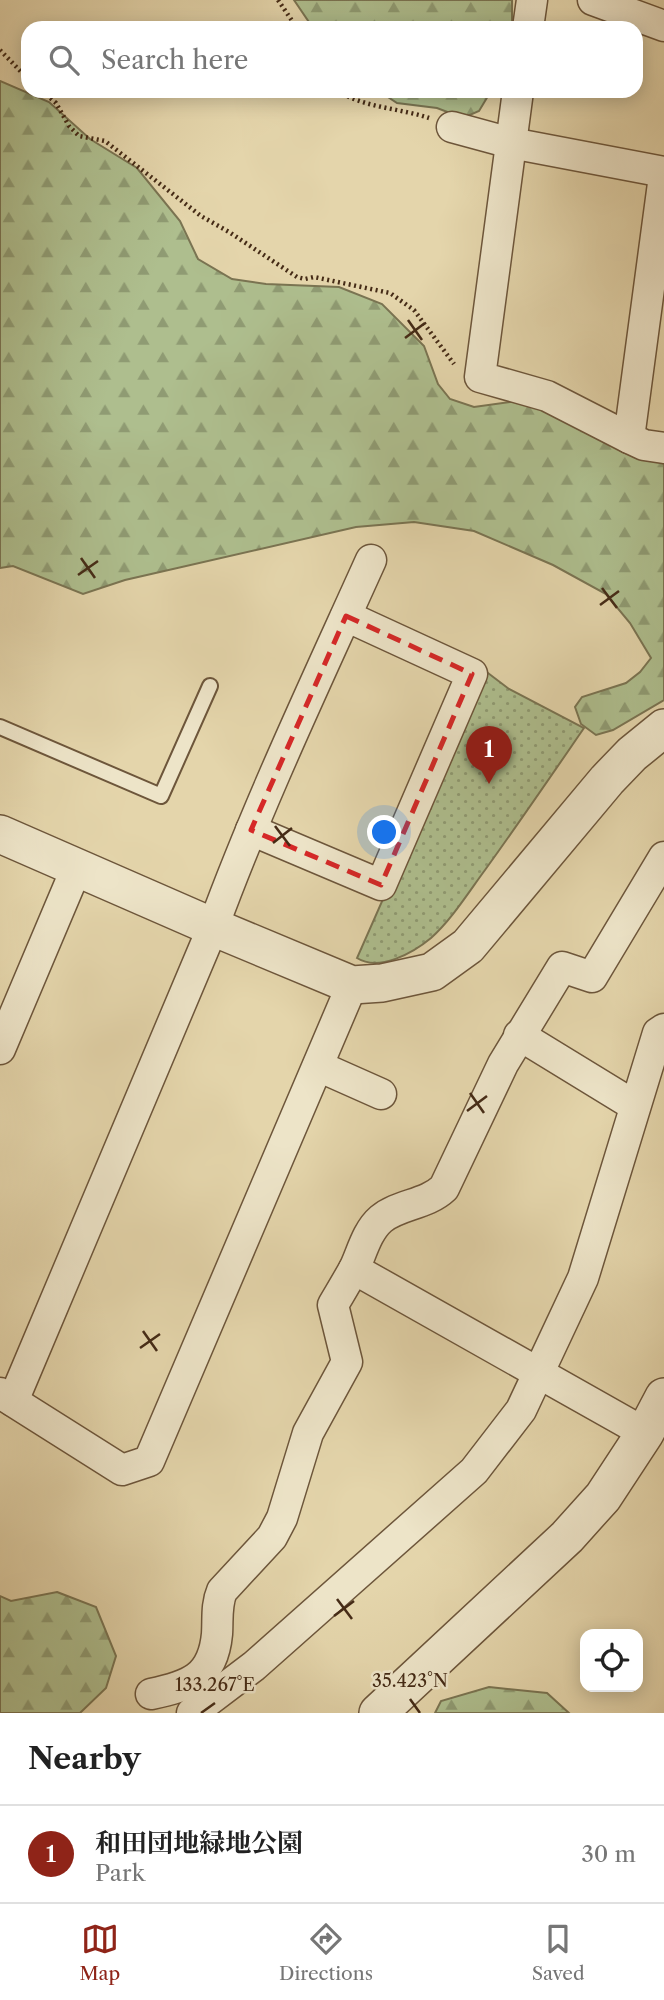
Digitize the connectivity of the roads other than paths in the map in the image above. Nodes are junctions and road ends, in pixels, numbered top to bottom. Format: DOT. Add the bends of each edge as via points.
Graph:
graph roads {
  1 [pos="532,0"];
  2 [pos="593,0"];
  3 [pos="529,21"];
  4 [pos="664,26"];
  5 [pos="517,98"];
  6 [pos="452,127"];
  7 [pos="511,143"];
  8 [pos="664,174"];
  9 [pos="629,438"];
  10 [pos="664,448"];
  11 [pos="371,560"];
  12 [pos="346,616"];
  13 [pos="210,686"];
  14 [pos="0,727"];
  15 [pos="664,728"];
  16 [pos="251,830"];
  17 [pos="0,834"];
  18 [pos="664,857"];
  19 [pos="78,867"];
  20 [pos="213,927"];
  21 [pos="352,985"];
  22 [pos="664,1029"];
  23 [pos="519,1035"];
  24 [pos="0,1049"];
  25 [pos="318,1066"];
  26 [pos="381,1094"];
  27 [pos="635,1105"];
  28 [pos="354,1269"];
  29 [pos="539,1373"];
  30 [pos="7,1397"];
  31 [pos="664,1397"];
  32 [pos="645,1433"];
  33 [pos="151,1694"];
  34 [pos="192,1713"];
  35 [pos="378,1713"];
  1 -- 3 [label="street"];
  2 -- 4 [label="street"];
  5 -- 7 [label="street"];
  6 -- 7 [label="street"];
  7 -- 8 [label="street"];
  7 -- 9 [label="street" via="480,377 547,396"];
  8 -- 9 [label="street"];
  9 -- 10 [label="street"];
  11 -- 12 [label="street"];
  12 -- 16 [label="street"];
  12 -- 16 [label="street" via="472,674 381,885"];
  13 -- 14 [label="lane" via="161,796"];
  15 -- 21 [label="street" via="607,780 468,946 432,972"];
  16 -- 20 [label="street"];
  17 -- 19 [label="street"];
  18 -- 23 [label="street" via="592,977 562,967"];
  19 -- 20 [label="street"];
  19 -- 24 [label="street"];
  20 -- 21 [label="street"];
  20 -- 30 [label="street"];
  21 -- 25 [label="street"];
  22 -- 27 [label="street" via="658,1033"];
  23 -- 27 [label="street"];
  23 -- 28 [label="street" via="444,1188 436,1196 381,1219"];
  25 -- 26 [label="street"];
  25 -- 30 [label="street" via="149,1461 122,1470"];
  27 -- 29 [label="street" via="583,1278"];
  28 -- 29 [label="street"];
  28 -- 33 [label="street" via="333,1305 347,1362 308,1433 282,1518 266,1545 222,1591 208,1666 181,1688"];
  29 -- 32 [label="street"];
  29 -- 34 [label="street" via="521,1410 474,1471 254,1666"];
  31 -- 32 [label="street"];
  32 -- 35 [label="street" via="603,1497 567,1537"];
}
